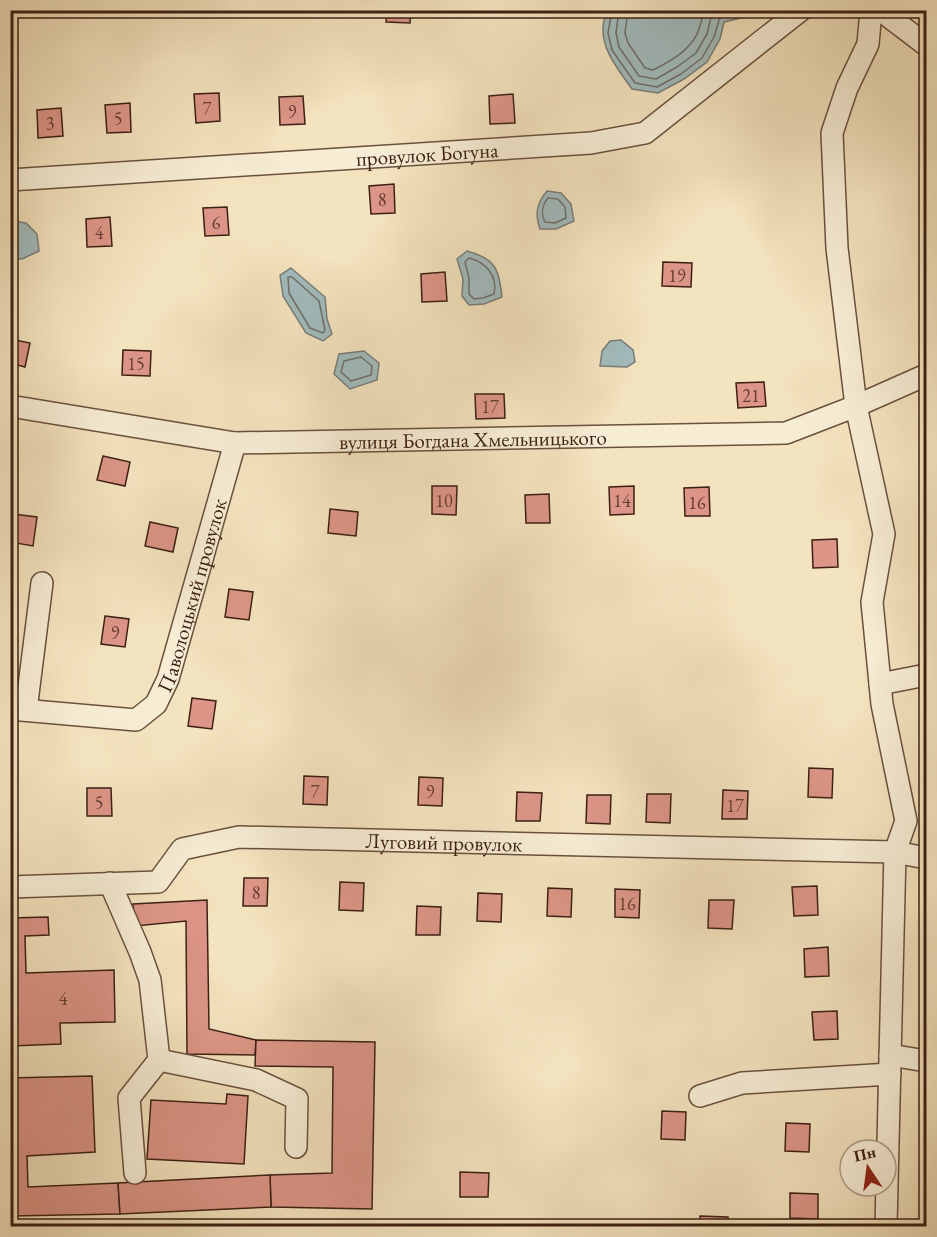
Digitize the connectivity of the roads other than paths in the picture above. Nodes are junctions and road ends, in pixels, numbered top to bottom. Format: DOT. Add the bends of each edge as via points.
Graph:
graph roads {
  1 [pos="801,10"];
  2 [pos="871,10"];
  3 [pos="880,10"];
  4 [pos="927,45"];
  5 [pos="10,180"];
  6 [pos="927,375"];
  7 [pos="10,406"];
  8 [pos="856,406"];
  9 [pos="235,443"];
  10 [pos="42,583"];
  11 [pos="927,675"];
  12 [pos="880,684"];
  13 [pos="18,710"];
  14 [pos="895,852"];
  15 [pos="927,858"];
  16 [pos="110,883"];
  17 [pos="10,887"];
  18 [pos="159,1060"];
  19 [pos="927,1061"];
  20 [pos="890,1065"];
  21 [pos="700,1096"];
  22 [pos="296,1147"];
  23 [pos="135,1173"];
  24 [pos="886,1227"];
  1 -- 5 [label="street, провулок Богуна" via="645,133 591,142"];
  2 -- 8 [label="street" via="868,44 847,88 832,134 837,248"];
  3 -- 4 [label="street"];
  6 -- 8 [label="street, вулиця Богдана Хмельницького"];
  7 -- 9 [label="street, вулиця Богдана Хмельницького"];
  8 -- 9 [label="street, вулиця Богдана Хмельницького" via="786,432"];
  8 -- 12 [label="street" via="884,534 872,602"];
  9 -- 13 [label="street, Паволоцький провулок" via="168,679 156,704 136,720"];
  10 -- 13 [label="street"];
  11 -- 12 [label="street"];
  12 -- 14 [label="street" via="906,821"];
  14 -- 15 [label="street"];
  14 -- 16 [label="street, Луговий провулок" via="238,837 182,849 158,882"];
  14 -- 20 [label="street"];
  16 -- 17 [label="street, Луговий провулок"];
  16 -- 18 [label="street" via="150,980"];
  18 -- 22 [label="street" via="256,1080 297,1099"];
  18 -- 23 [label="street" via="129,1098"];
  19 -- 20 [label="street"];
  20 -- 21 [label="street" via="742,1083"];
  20 -- 24 [label="street"];
}
